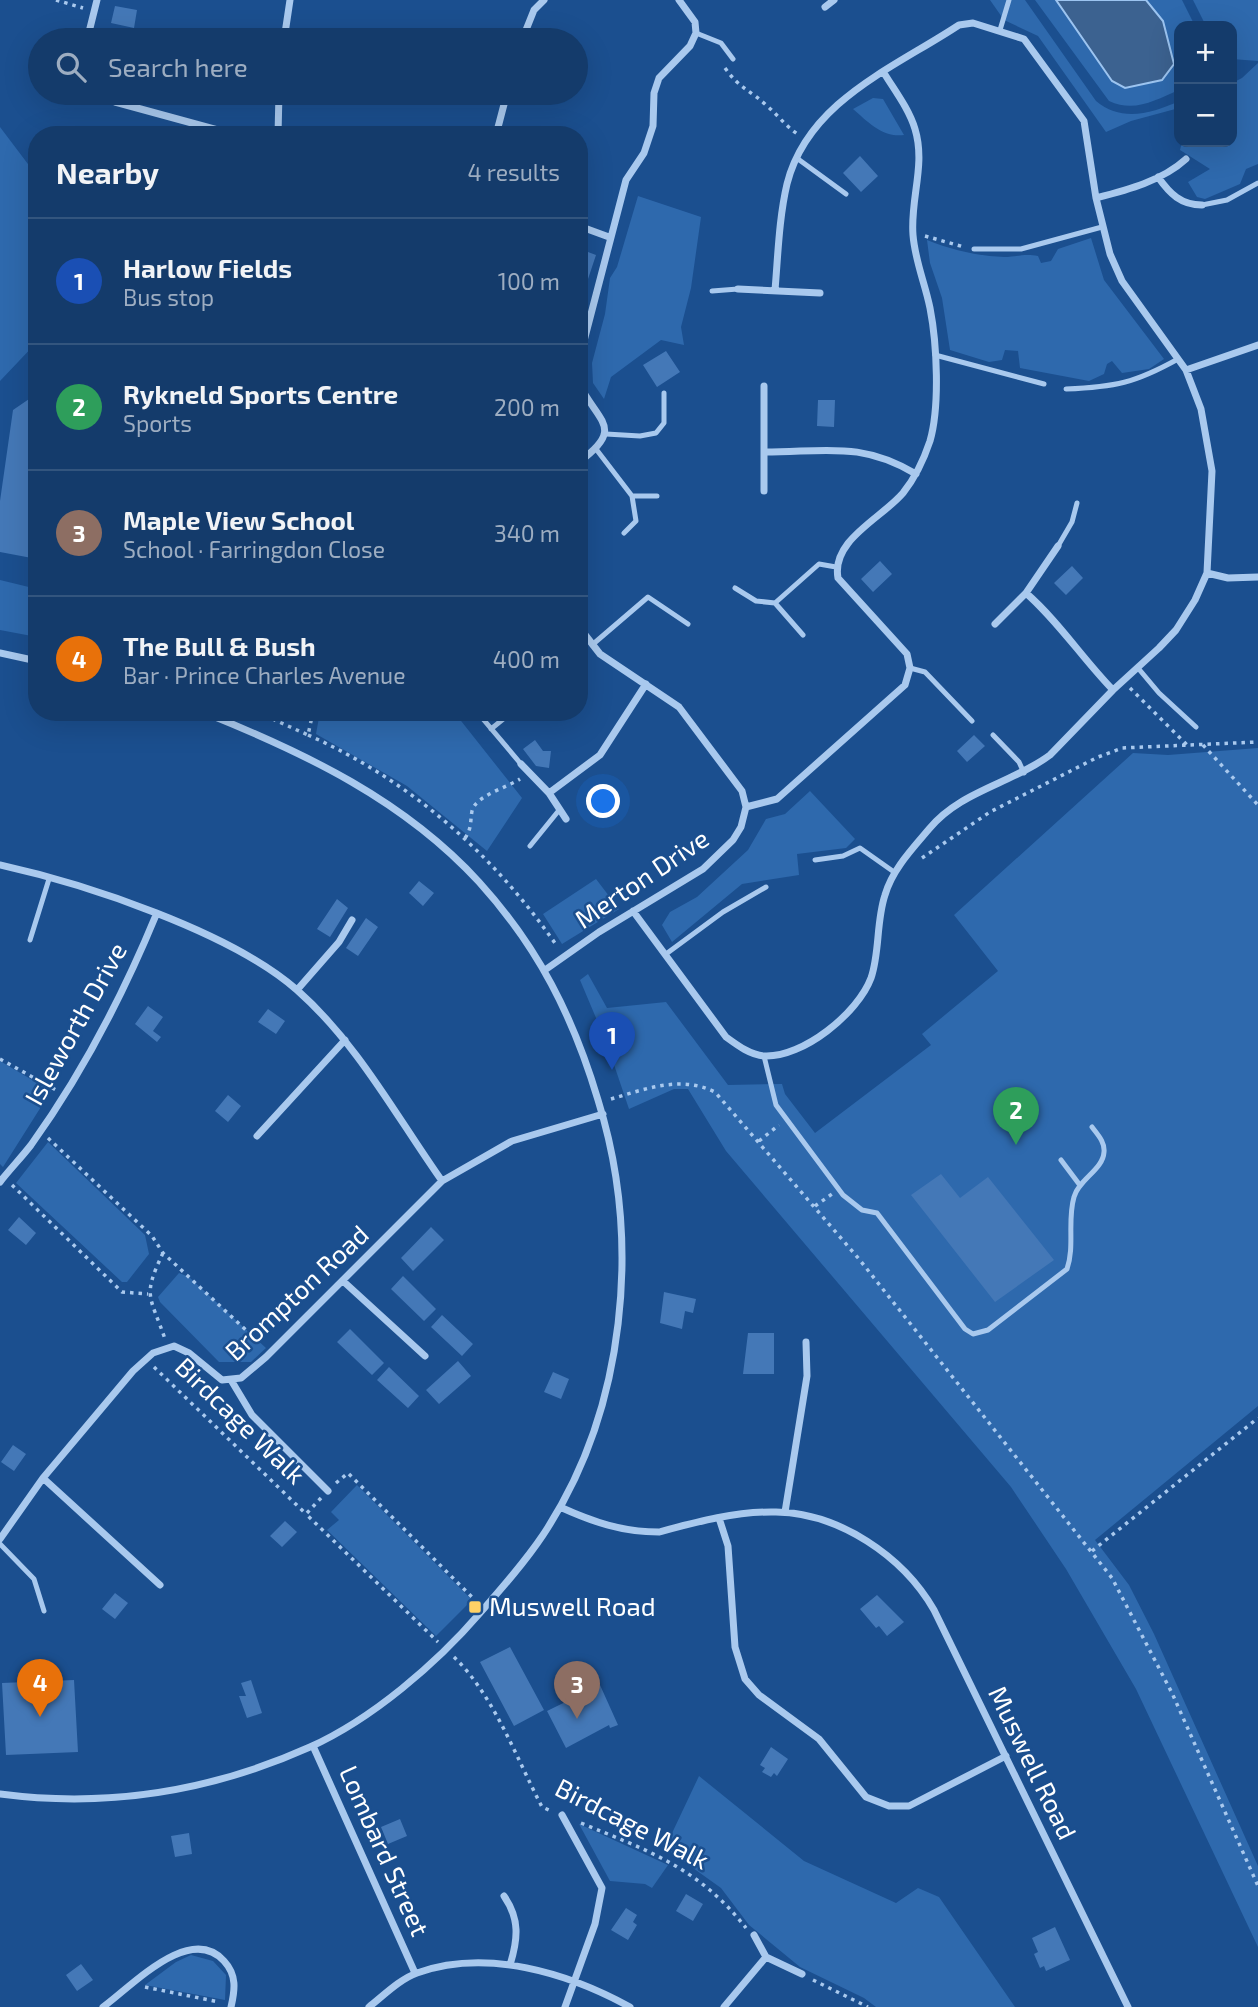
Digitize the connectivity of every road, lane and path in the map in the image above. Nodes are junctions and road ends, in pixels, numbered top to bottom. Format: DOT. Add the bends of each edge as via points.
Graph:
graph roads {
  1 [pos="56,0"];
  2 [pos="97,0"];
  3 [pos="290,0"];
  4 [pos="544,0"];
  5 [pos="679,0"];
  6 [pos="834,0"];
  7 [pos="1009,0"];
  8 [pos="825,7"];
  9 [pos="95,11"];
  10 [pos="90,28"];
  11 [pos="286,28"];
  12 [pos="527,28"];
  13 [pos="1000,30"];
  14 [pos="696,33"];
  15 [pos="733,59"];
  16 [pos="724,66"];
  17 [pos="884,73"];
  18 [pos="126,105"];
  19 [pos="279,105"];
  20 [pos="504,105"];
  21 [pos="203,126"];
  22 [pos="278,126"];
  23 [pos="498,126"];
  24 [pos="806,140"];
  25 [pos="798,159"];
  26 [pos="1186,159"];
  27 [pos="1158,177"];
  28 [pos="1258,183"];
  29 [pos="846,194"];
  30 [pos="1096,198"];
  31 [pos="1202,205"];
  32 [pos="1102,227"];
  33 [pos="588,229"];
  34 [pos="913,232"];
  35 [pos="609,237"];
  36 [pos="974,249"];
  37 [pos="738,289"];
  38 [pos="775,290"];
  39 [pos="712,291"];
  40 [pos="820,293"];
  41 [pos="588,332"];
  42 [pos="1258,345"];
  43 [pos="935,355"];
  44 [pos="1178,359"];
  45 [pos="1186,370"];
  46 [pos="1044,384"];
  47 [pos="764,386"];
  48 [pos="1066,389"];
  49 [pos="664,393"];
  50 [pos="588,398"];
  51 [pos="606,434"];
  52 [pos="596,449"];
  53 [pos="765,452"];
  54 [pos="588,455"];
  55 [pos="916,474"];
  56 [pos="764,491"];
  57 [pos="632,496"];
  58 [pos="657,496"];
  59 [pos="1077,503"];
  60 [pos="624,533"];
  61 [pos="1058,547"];
  62 [pos="836,567"];
  63 [pos="1207,573"];
  64 [pos="1258,577"];
  65 [pos="735,587"];
  66 [pos="1026,593"];
  67 [pos="775,603"];
  68 [pos="688,624"];
  69 [pos="995,624"];
  70 [pos="803,635"];
  71 [pos="588,639"];
  72 [pos="592,645"];
  73 [pos="0,653"];
  74 [pos="28,659"];
  75 [pos="910,668"];
  76 [pos="1138,668"];
  77 [pos="1123,681"];
  78 [pos="646,684"];
  79 [pos="1113,690"];
  80 [pos="224,721"];
  81 [pos="277,721"];
  82 [pos="311,721"];
  83 [pos="485,721"];
  84 [pos="501,721"];
  85 [pos="972,721"];
  86 [pos="1196,727"];
  87 [pos="491,729"];
  88 [pos="993,735"];
  89 [pos="1258,742"];
  90 [pos="1203,745"];
  91 [pos="1188,746"];
  92 [pos="521,764"];
  93 [pos="1024,773"];
  94 [pos="529,774"];
  95 [pos="549,793"];
  96 [pos="1258,805"];
  97 [pos="746,807"];
  98 [pos="560,809"];
  99 [pos="566,819"];
  100 [pos="465,838"];
  101 [pos="530,846"];
  102 [pos="815,860"];
  103 [pos="902,863"];
  104 [pos="0,865"];
  105 [pos="894,872"];
  106 [pos="49,879"];
  107 [pos="766,887"];
  108 [pos="633,911"];
  109 [pos="156,915"];
  110 [pos="352,920"];
  111 [pos="30,940"];
  112 [pos="666,954"];
  113 [pos="545,970"];
  114 [pos="297,990"];
  115 [pos="345,1040"];
  116 [pos="764,1056"];
  117 [pos="0,1059"];
  118 [pos="64,1094"];
  119 [pos="599,1102"];
  120 [pos="603,1114"];
  121 [pos="787,1119"];
  122 [pos="1092,1127"];
  123 [pos="40,1131"];
  124 [pos="257,1136"];
  125 [pos="759,1141"];
  126 [pos="1061,1160"];
  127 [pos="2,1180"];
  128 [pos="442,1181"];
  129 [pos="1079,1184"];
  130 [pos="839,1189"];
  131 [pos="815,1207"];
  132 [pos="163,1253"];
  133 [pos="344,1280"];
  134 [pos="148,1294"];
  135 [pos="806,1342"];
  136 [pos="167,1347"];
  137 [pos="271,1352"];
  138 [pos="425,1356"];
  139 [pos="145,1358"];
  140 [pos="231,1380"];
  141 [pos="1258,1418"];
  142 [pos="43,1478"];
  143 [pos="328,1491"];
  144 [pos="560,1507"];
  145 [pos="785,1512"];
  146 [pos="306,1514"];
  147 [pos="719,1518"];
  148 [pos="0,1542"];
  149 [pos="1092,1550"];
  150 [pos="160,1584"];
  151 [pos="484,1609"];
  152 [pos="44,1611"];
  153 [pos="446,1650"];
  154 [pos="313,1746"];
  155 [pos="1006,1756"];
  156 [pos="0,1794"];
  157 [pos="562,1815"];
  158 [pos="1258,1886"];
  159 [pos="505,1896"];
  160 [pos="754,1935"];
  161 [pos="766,1957"];
  162 [pos="510,1965"];
  163 [pos="415,1973"];
  164 [pos="802,1974"];
  165 [pos="574,1982"];
  166 [pos="134,1985"];
  167 [pos="231,2006"];
  168 [pos="103,2007"];
  169 [pos="369,2007"];
  170 [pos="565,2007"];
  171 [pos="630,2007"];
  172 [pos="724,2007"];
  173 [pos="868,2007"];
  174 [pos="1128,2007"];
  1 -- 9 [label="path"];
  2 -- 9 [label="street"];
  3 -- 11 [label="street"];
  4 -- 12 [label="street" via="534,10"];
  5 -- 14 [label="street" via="695,22"];
  6 -- 8 [label="street"];
  7 -- 13 [label="lane"];
  9 -- 10 [label="street"];
  13 -- 17 [label="street" via="973,23 959,25"];
  13 -- 30 [label="street" via="1032,47 1084,121"];
  14 -- 15 [label="lane" via="721,43"];
  14 -- 35 [label="street" via="690,46 659,78 653,127 626,180"];
  16 -- 24 [label="path" via="738,86"];
  17 -- 24 [label="street" via="843,97"];
  17 -- 34 [label="street" via="905,106 919,148"];
  18 -- 21 [label="street"];
  19 -- 22 [label="street"];
  20 -- 23 [label="street"];
  24 -- 25 [label="street"];
  25 -- 29 [label="lane"];
  25 -- 38 [label="street" via="784,200"];
  26 -- 27 [label="street"];
  27 -- 30 [label="street"];
  27 -- 31 [label="street" via="1168,192 1187,205"];
  28 -- 31 [label="lane" via="1227,200"];
  30 -- 32 [label="street"];
  32 -- 36 [label="lane" via="1021,249"];
  32 -- 44 [label="street" via="1122,281"];
  33 -- 35 [label="street"];
  34 -- 36 [label="path"];
  34 -- 43 [label="street" via="930,307"];
  35 -- 41 [label="street"];
  37 -- 38 [label="street"];
  37 -- 39 [label="lane"];
  38 -- 40 [label="street"];
  42 -- 45 [label="street"];
  43 -- 46 [label="lane"];
  43 -- 55 [label="street" via="930,439"];
  44 -- 45 [label="street"];
  44 -- 48 [label="lane" via="1145,378"];
  45 -- 63 [label="street" via="1201,410 1212,471"];
  47 -- 53 [label="street"];
  49 -- 51 [label="lane" via="664,423 656,433"];
  50 -- 51 [label="street"];
  51 -- 52 [label="street"];
  52 -- 54 [label="street"];
  52 -- 57 [label="lane"];
  53 -- 55 [label="street" via="870,452"];
  53 -- 56 [label="street"];
  55 -- 62 [label="street" via="902,494 845,547"];
  57 -- 58 [label="lane"];
  57 -- 60 [label="lane" via="636,522"];
  59 -- 61 [label="lane"];
  61 -- 66 [label="street"];
  62 -- 67 [label="lane" via="818,564"];
  62 -- 75 [label="street" via="838,578 907,654"];
  63 -- 64 [label="street"];
  63 -- 76 [label="street" via="1176,629"];
  65 -- 67 [label="lane" via="756,601"];
  66 -- 69 [label="street"];
  66 -- 79 [label="street" via="1053,617"];
  67 -- 70 [label="lane"];
  68 -- 72 [label="lane" via="648,597"];
  71 -- 72 [label="street"];
  72 -- 78 [label="street"];
  73 -- 74 [label="street"];
  75 -- 85 [label="lane" via="925,672"];
  75 -- 97 [label="street" via="905,685 777,799"];
  76 -- 77 [label="street"];
  76 -- 86 [label="lane"];
  77 -- 79 [label="street"];
  77 -- 91 [label="path"];
  78 -- 95 [label="street" via="600,755"];
  78 -- 97 [label="street" via="679,707 742,791"];
  79 -- 93 [label="street" via="1050,755"];
  80 -- 113 [label="street" via="308,758 395,808 478,881"];
  81 -- 82 [label="path" via="308,735"];
  83 -- 87 [label="lane"];
  84 -- 87 [label="lane"];
  87 -- 92 [label="lane"];
  88 -- 93 [label="lane"];
  89 -- 90 [label="path"];
  90 -- 91 [label="path"];
  90 -- 96 [label="path"];
  91 -- 103 [label="path" via="1122,747 990,812 919,860"];
  92 -- 94 [label="street"];
  93 -- 103 [label="street" via="953,806"];
  94 -- 95 [label="street"];
  94 -- 100 [label="path" via="477,803"];
  95 -- 98 [label="street"];
  97 -- 108 [label="street, Merton Drive" via="733,840 703,869"];
  98 -- 99 [label="street"];
  98 -- 101 [label="lane"];
  102 -- 105 [label="lane" via="860,848"];
  103 -- 105 [label="street"];
  104 -- 106 [label="street"];
  105 -- 116 [label="street" via="884,895 871,978 859,1000 815,1039"];
  106 -- 109 [label="street"];
  106 -- 111 [label="lane"];
  107 -- 112 [label="lane"];
  108 -- 112 [label="street"];
  108 -- 113 [label="street, Merton Drive"];
  109 -- 114 [label="street" via="269,968"];
  109 -- 118 [label="street, Isleworth Drive" via="114,1007"];
  110 -- 114 [label="street"];
  112 -- 116 [label="street" via="726,1037 742,1049"];
  113 -- 119 [label="street" via="568,1012"];
  114 -- 115 [label="street"];
  115 -- 124 [label="street"];
  115 -- 128 [label="street"];
  116 -- 121 [label="lane" via="776,1105"];
  117 -- 118 [label="path"];
  118 -- 123 [label="street, Isleworth Drive"];
  119 -- 120 [label="street"];
  119 -- 125 [label="path" via="657,1086 701,1087 715,1092"];
  120 -- 128 [label="street, Brompton Road" via="512,1141"];
  120 -- 144 [label="street" via="621,1209 616,1336 600,1405"];
  121 -- 125 [label="path"];
  121 -- 130 [label="lane"];
  122 -- 129 [label="lane" via="1105,1149 1103,1159"];
  123 -- 127 [label="street, Isleworth Drive"];
  123 -- 132 [label="path" via="152,1236"];
  125 -- 131 [label="path"];
  126 -- 129 [label="lane"];
  127 -- 134 [label="path" via="122,1292"];
  128 -- 133 [label="street, Brompton Road"];
  129 -- 130 [label="lane" via="1073,1199 1067,1269 981,1334 965,1329 877,1213 862,1210"];
  130 -- 131 [label="path"];
  131 -- 149 [label="path"];
  132 -- 134 [label="path"];
  132 -- 137 [label="path"];
  133 -- 137 [label="street, Brompton Road"];
  133 -- 138 [label="street"];
  134 -- 136 [label="path, Birdcage Walk"];
  135 -- 145 [label="street" via="807,1376"];
  136 -- 139 [label="street"];
  136 -- 140 [label="street, Brompton Road" via="184,1349 217,1377"];
  137 -- 140 [label="street, Brompton Road" via="244,1376"];
  139 -- 142 [label="street"];
  139 -- 146 [label="path, Birdcage Walk"];
  140 -- 143 [label="street, Birdcage Walk" via="252,1416"];
  141 -- 149 [label="path"];
  142 -- 148 [label="street"];
  142 -- 150 [label="street"];
  143 -- 146 [label="path, Birdcage Walk"];
  143 -- 151 [label="path, Birdcage Walk" via="348,1473"];
  144 -- 147 [label="street, Muswell Road" via="621,1530 659,1532"];
  144 -- 151 [label="street"];
  145 -- 147 [label="street, Muswell Road"];
  145 -- 155 [label="street, Muswell Road" via="844,1530 884,1553 911,1578 934,1610"];
  146 -- 153 [label="path, Birdcage Walk"];
  147 -- 155 [label="street" via="728,1546 735,1647 746,1679 759,1695 820,1739 866,1797 889,1807 909,1806"];
  148 -- 152 [label="lane" via="34,1579"];
  149 -- 158 [label="path" via="1139,1625"];
  151 -- 153 [label="street"];
  153 -- 154 [label="street" via="371,1710"];
  153 -- 157 [label="path, Birdcage Walk" via="468,1671 542,1807"];
  154 -- 156 [label="street" via="232,1776 158,1794 74,1800"];
  154 -- 163 [label="street, Lombard Street"];
  155 -- 174 [label="street, Muswell Road"];
  157 -- 160 [label="path, Birdcage Walk" via="660,1856 719,1895"];
  157 -- 165 [label="street" via="602,1888"];
  159 -- 162 [label="street" via="517,1927"];
  160 -- 161 [label="street"];
  161 -- 164 [label="street"];
  161 -- 172 [label="street"];
  162 -- 163 [label="street" via="470,1964"];
  162 -- 165 [label="street"];
  163 -- 169 [label="street"];
  164 -- 173 [label="path"];
  165 -- 170 [label="street"];
  165 -- 171 [label="street"];
  166 -- 167 [label="path"];
  166 -- 167 [label="street" via="174,1954 201,1948 220,1957 232,1973"];
  166 -- 168 [label="street"];
}
